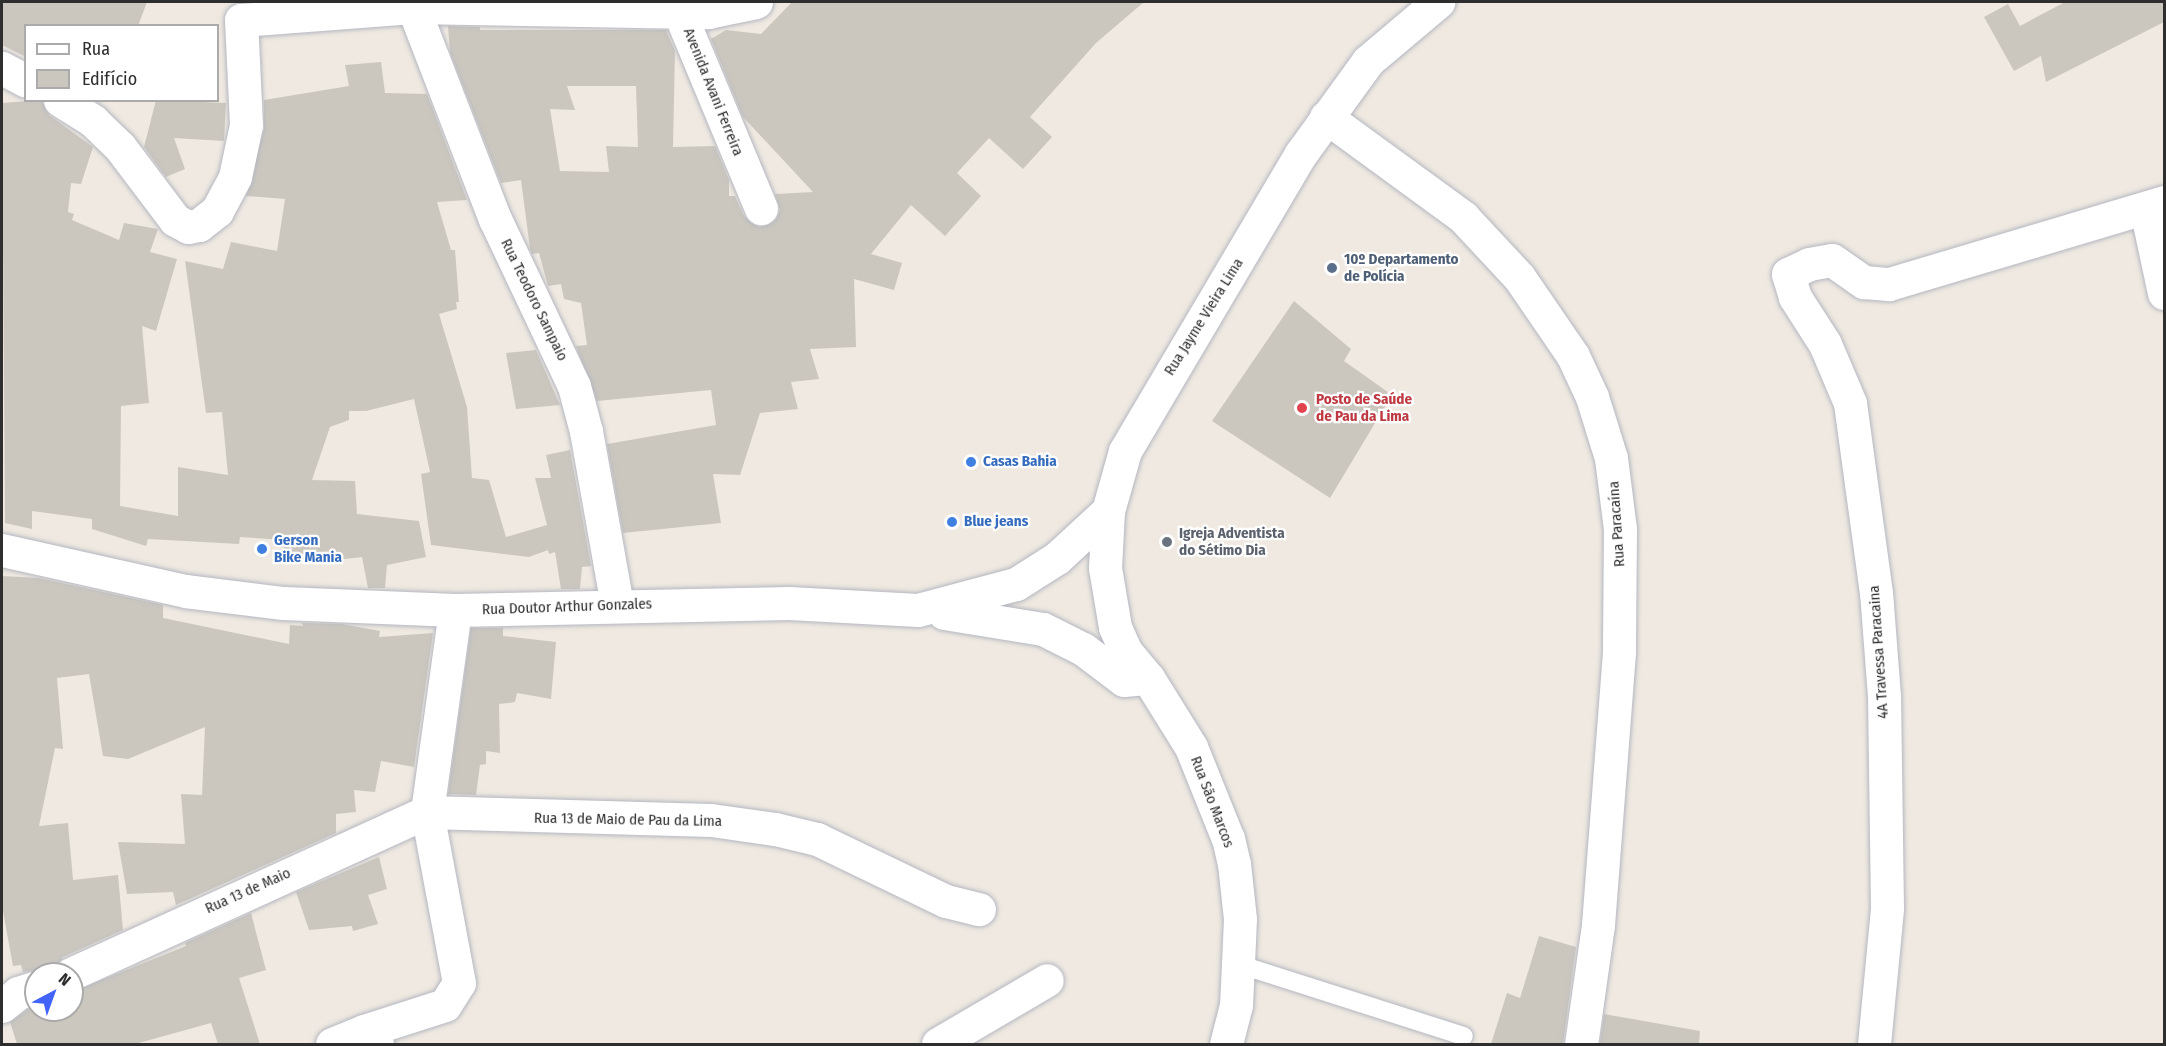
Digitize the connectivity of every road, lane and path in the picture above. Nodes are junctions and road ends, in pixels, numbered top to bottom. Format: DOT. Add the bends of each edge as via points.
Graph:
graph roads {
  1 [pos="756,2"];
  2 [pos="1438,2"];
  3 [pos="413,7"];
  4 [pos="678,9"];
  5 [pos="2,68"];
  6 [pos="24,80"];
  7 [pos="63,102"];
  8 [pos="1326,117"];
  9 [pos="2155,206"];
  10 [pos="761,208"];
  11 [pos="2164,293"];
  12 [pos="1108,511"];
  13 [pos="2,550"];
  14 [pos="617,605"];
  15 [pos="455,610"];
  16 [pos="918,610"];
  17 [pos="1148,678"];
  18 [pos="427,812"];
  19 [pos="512,817"];
  20 [pos="979,909"];
  21 [pos="1238,964"];
  22 [pos="84,968"];
  23 [pos="1047,980"];
  24 [pos="24,991"];
  25 [pos="2,1006"];
  26 [pos="1464,1036"];
  27 [pos="370,1038"];
  28 [pos="332,1044"];
  29 [pos="938,1044"];
  30 [pos="1226,1044"];
  31 [pos="1581,1044"];
  32 [pos="1874,1044"];
  1 -- 4 [label="street" via="708,12"];
  2 -- 8 [label="street, Rua Jayme Vieira Lima" via="1368,61"];
  3 -- 4 [label="street"];
  3 -- 7 [label="street" via="241,20 244,136 235,177 216,211 199,225 188,227 176,220 128,154 93,121"];
  3 -- 14 [label="street, Rua Teodoro Sampaio" via="495,219 574,386 586,431"];
  4 -- 10 [label="street, Avenida Avani Ferreira"];
  5 -- 6 [label="street"];
  8 -- 12 [label="street, Rua Jayme Vieira Lima" via="1196,336 1156,394 1125,451"];
  8 -- 31 [label="street, Rua Paracaína" via="1463,217 1519,278 1573,356 1592,397 1611,458 1620,529 1619,652 1598,925"];
  9 -- 11 [label="street"];
  9 -- 32 [label="street, 4A Travessa Paracaina" via="1889,284 1864,282 1832,260 1809,264 1788,274 1795,297 1825,344 1850,403 1876,593 1884,708 1887,908"];
  12 -- 16 [label="street, Rua Doutor Arthur Gonzales" via="1057,558 1016,584"];
  12 -- 17 [label="street, Rua Jayme Vieira Lima" via="1105,568 1109,606 1126,652"];
  13 -- 15 [label="street, Rua Doutor Arthur Gonzales" via="185,591 282,603"];
  14 -- 15 [label="street, Rua Doutor Arthur Gonzales"];
  14 -- 16 [label="street, Rua Doutor Arthur Gonzales" via="789,603"];
  15 -- 18 [label="street"];
  16 -- 17 [label="street" via="1043,629 1083,649 1124,680"];
  17 -- 21 [label="street, Rua São Marcos" via="1191,747 1228,839 1240,919"];
  18 -- 19 [label="street, Rua 13 de Maio"];
  18 -- 22 [label="street, Rua 13 de Maio"];
  18 -- 27 [label="street" via="459,983 445,1005"];
  19 -- 20 [label="street, Rua 13 de Maio de Pau da Lima" via="711,820 775,829 816,839 946,901"];
  21 -- 26 [label="lane"];
  21 -- 30 [label="street, Rua São Marcos" via="1236,1005"];
  23 -- 29 [label="street"];
  24 -- 25 [label="street"];
  27 -- 28 [label="street"];
}
